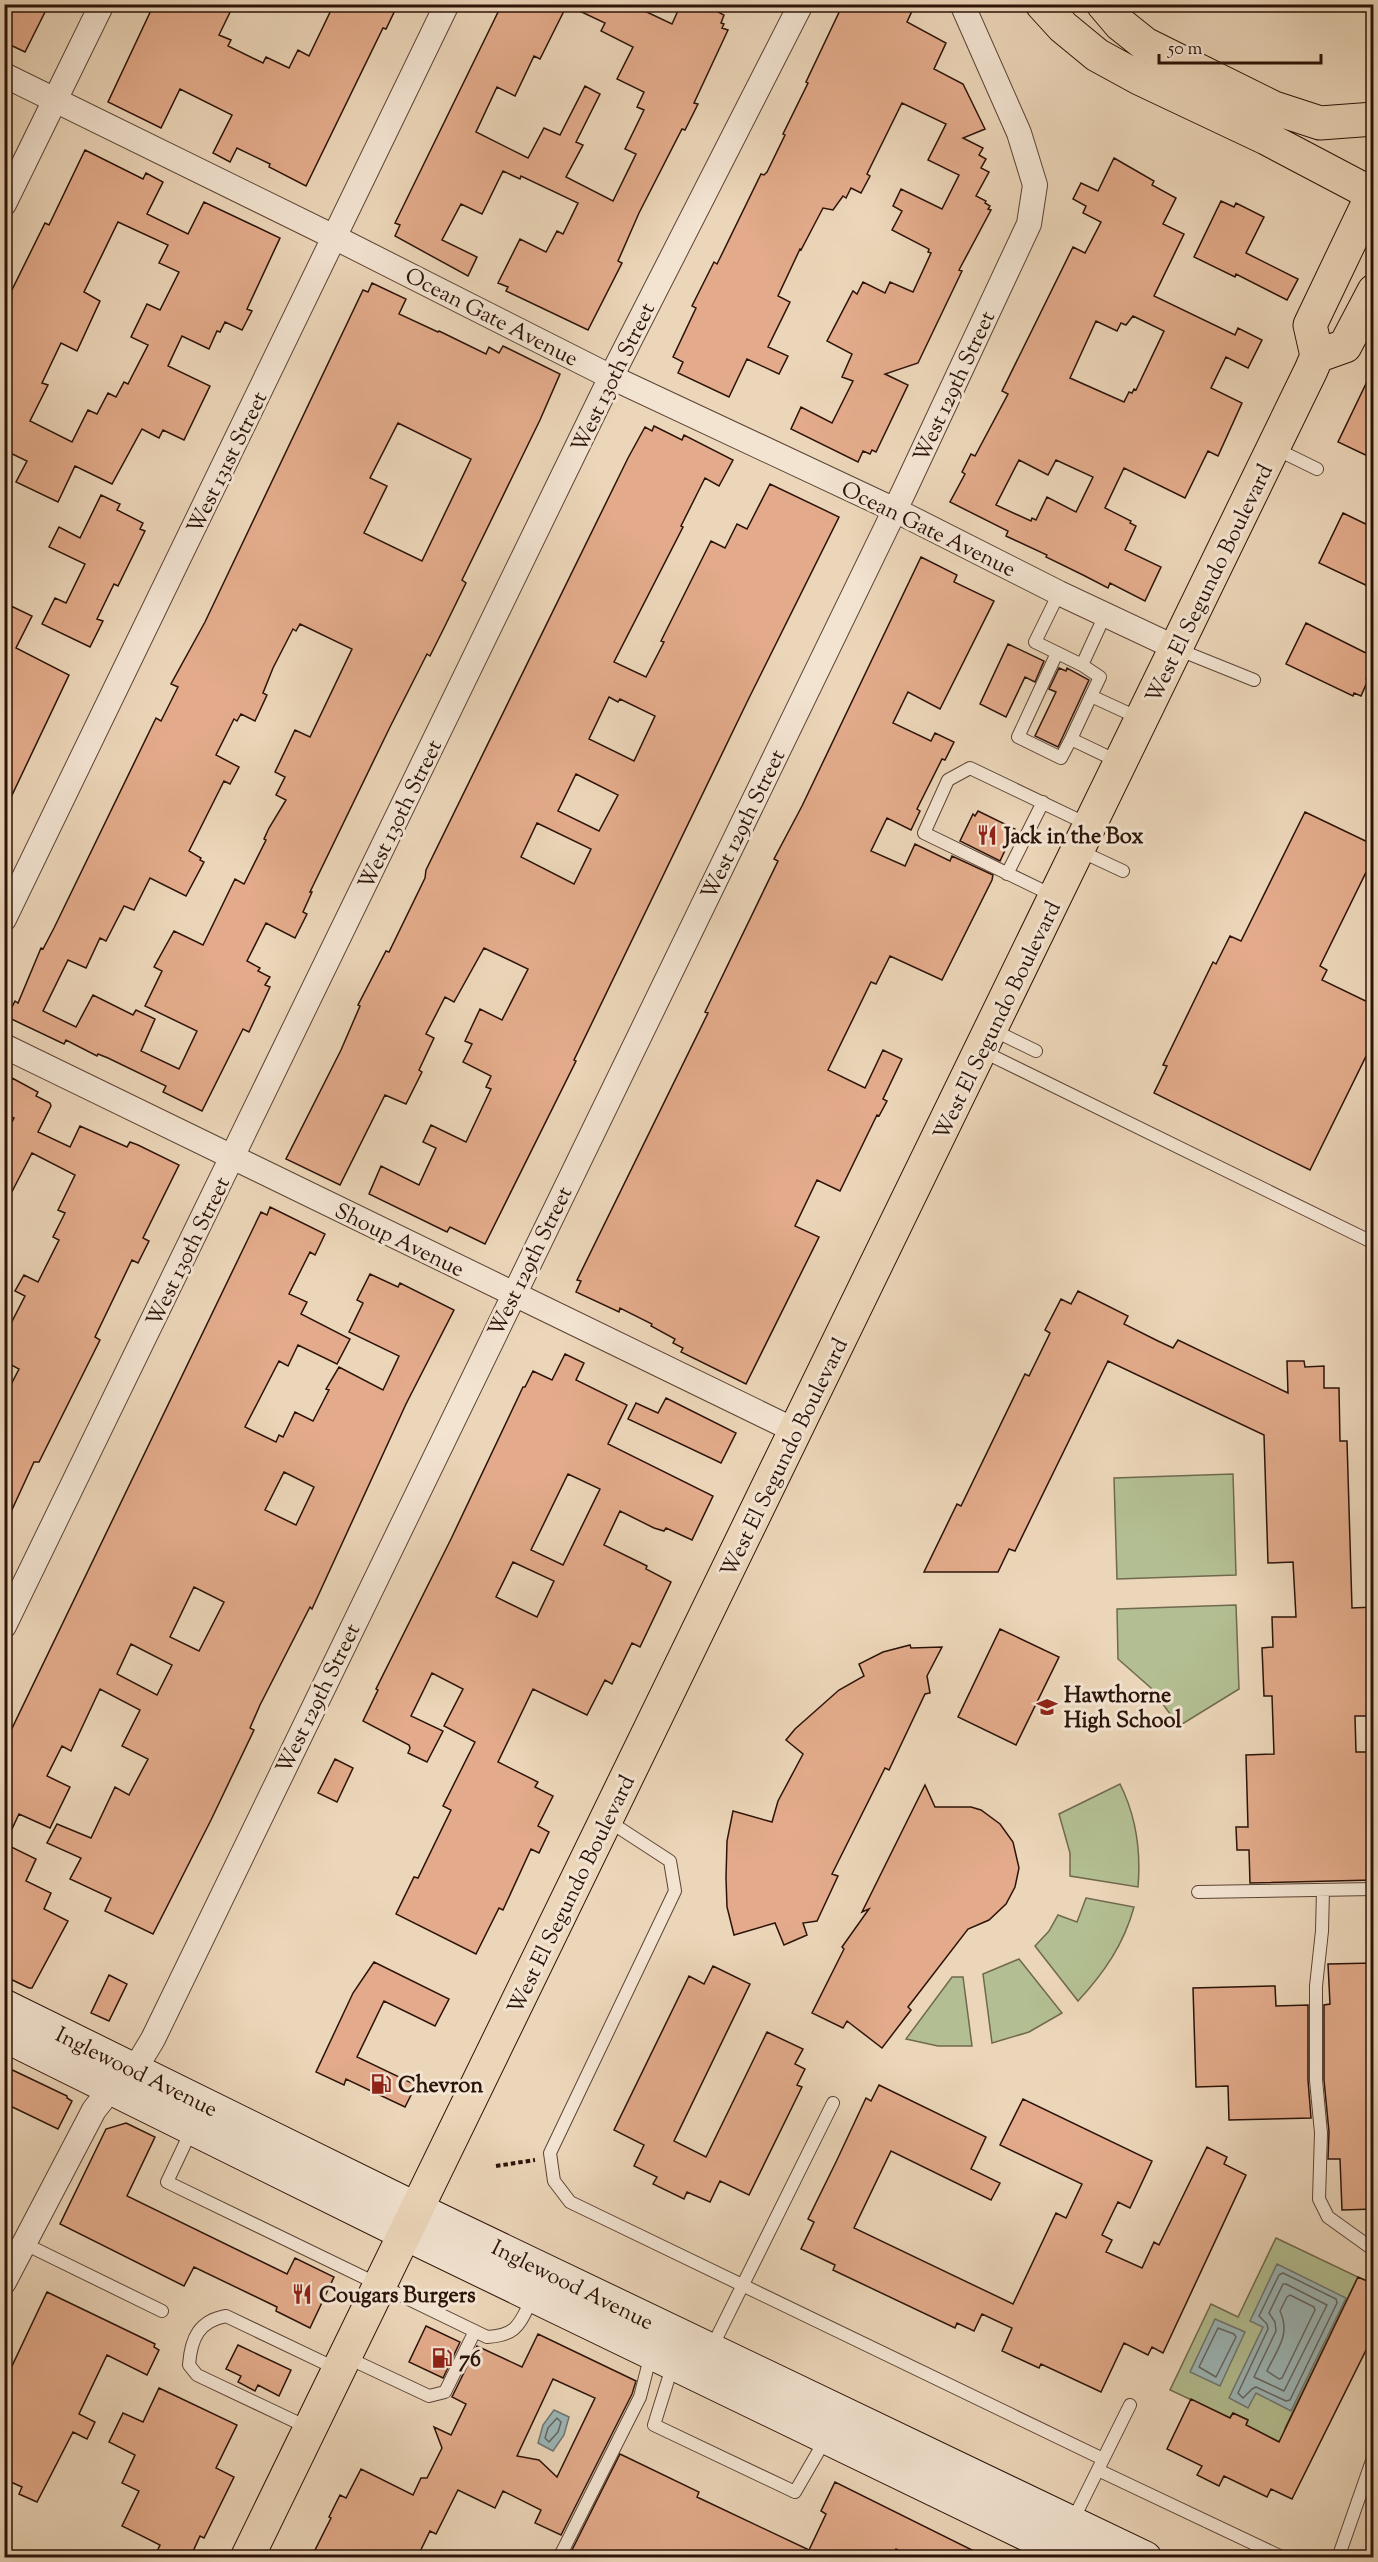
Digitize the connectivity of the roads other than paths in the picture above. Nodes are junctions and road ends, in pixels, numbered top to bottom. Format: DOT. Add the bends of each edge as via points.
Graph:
graph roads {
  1 [pos="102,4"];
  2 [pos="447,4"];
  3 [pos="801,4"];
  4 [pos="962,4"];
  5 [pos="1042,4"];
  6 [pos="1103,4"];
  7 [pos="4,75"];
  8 [pos="55,100"];
  9 [pos="1374,119"];
  10 [pos="1373,193"];
  11 [pos="4,204"];
  12 [pos="334,237"];
  13 [pos="1374,291"];
  14 [pos="1317,356"];
  15 [pos="611,377"];
  16 [pos="1273,447"];
  17 [pos="1317,469"];
  18 [pos="895,510"];
  19 [pos="1059,593"];
  20 [pos="1105,615"];
  21 [pos="1176,648"];
  22 [pos="1057,653"];
  23 [pos="1082,665"];
  24 [pos="1254,680"];
  25 [pos="1091,696"];
  26 [pos="1142,719"];
  27 [pos="1071,739"];
  28 [pos="1120,763"];
  29 [pos="1043,802"];
  30 [pos="1084,838"];
  31 [pos="1123,871"];
  32 [pos="1007,874"];
  33 [pos="1056,897"];
  34 [pos="4,919"];
  35 [pos="986,1040"];
  36 [pos="4,1046"];
  37 [pos="1036,1051"];
  38 [pos="233,1157"];
  39 [pos="1374,1243"];
  40 [pos="513,1294"];
  41 [pos="796,1431"];
  42 [pos="4,1626"];
  43 [pos="607,1820"];
  44 [pos="1374,1889"];
  45 [pos="1323,1890"];
  46 [pos="1198,1892"];
  47 [pos="4,2006"];
  48 [pos="4,2035"];
  49 [pos="124,2078"];
  50 [pos="833,2103"];
  51 [pos="193,2128"];
  52 [pos="410,2221"];
  53 [pos="23,2243"];
  54 [pos="1374,2250"];
  55 [pos="4,2282"];
  56 [pos="379,2284"];
  57 [pos="540,2284"];
  58 [pos="742,2284"];
  59 [pos="162,2311"];
  60 [pos="475,2331"];
  61 [pos="690,2361"];
  62 [pos="341,2363"];
  63 [pos="1130,2405"];
  64 [pos="309,2428"];
  65 [pos="826,2437"];
  66 [pos="1374,2455"];
  67 [pos="1100,2464"];
  68 [pos="1072,2523"];
  69 [pos="247,2558"];
  70 [pos="559,2558"];
  71 [pos="1076,2558"];
  72 [pos="1145,2558"];
  73 [pos="1284,2558"];
  74 [pos="1338,2558"];
  1 -- 8 [label="street"];
  2 -- 12 [label="street, West 131st Street"];
  3 -- 15 [label="street, West 130th Street"];
  4 -- 18 [label="street, West 129th Street" via="1019,133 1035,185 1029,224"];
  5 -- 10 [label="main road" via="1097,55"];
  6 -- 9 [label="main road" via="1145,44 1274,108 1320,123"];
  7 -- 8 [label="street, Ocean Gate Avenue"];
  8 -- 11 [label="street"];
  8 -- 12 [label="street, Ocean Gate Avenue"];
  10 -- 14 [label="main road" via="1310,325"];
  12 -- 15 [label="street, Ocean Gate Avenue"];
  12 -- 34 [label="street, West 131st Street"];
  13 -- 14 [label="main road" via="1345,346"];
  14 -- 16 [label="main road, West El Segundo Boulevard"];
  15 -- 18 [label="street, Ocean Gate Avenue"];
  15 -- 38 [label="street, West 130th Street"];
  16 -- 17 [label="lane"];
  16 -- 21 [label="main road, West El Segundo Boulevard"];
  18 -- 19 [label="street, Ocean Gate Avenue"];
  18 -- 40 [label="street, West 129th Street"];
  19 -- 20 [label="street, Ocean Gate Avenue"];
  19 -- 22 [label="lane" via="1035,642"];
  20 -- 21 [label="street, Ocean Gate Avenue"];
  20 -- 23 [label="lane"];
  21 -- 24 [label="lane"];
  21 -- 26 [label="main road, West El Segundo Boulevard"];
  22 -- 23 [label="lane"];
  22 -- 27 [label="lane" via="1018,737 1061,758"];
  23 -- 25 [label="lane" via="1100,677"];
  25 -- 26 [label="lane"];
  25 -- 27 [label="lane"];
  26 -- 28 [label="main road, West El Segundo Boulevard"];
  27 -- 28 [label="lane"];
  28 -- 30 [label="main road, West El Segundo Boulevard"];
  29 -- 30 [label="lane"];
  29 -- 32 [label="lane"];
  29 -- 32 [label="lane" via="970,768 948,780 924,832"];
  30 -- 31 [label="lane"];
  30 -- 33 [label="main road, West El Segundo Boulevard"];
  32 -- 33 [label="lane"];
  33 -- 35 [label="main road, West El Segundo Boulevard"];
  35 -- 37 [label="lane"];
  35 -- 39 [label="lane"];
  35 -- 41 [label="main road, West El Segundo Boulevard"];
  36 -- 38 [label="street, Shoup Avenue"];
  38 -- 40 [label="street, Shoup Avenue"];
  38 -- 42 [label="street, West 130th Street"];
  40 -- 41 [label="street, Shoup Avenue"];
  40 -- 49 [label="street, West 129th Street" via="153,2039"];
  41 -- 43 [label="main road, West El Segundo Boulevard"];
  43 -- 52 [label="main road, West El Segundo Boulevard"];
  43 -- 58 [label="lane" via="670,1861 675,1891 550,2153 554,2181 570,2202"];
  44 -- 45 [label="lane"];
  45 -- 46 [label="lane"];
  45 -- 54 [label="lane" via="1316,1986 1319,2199 1328,2217"];
  47 -- 49 [label="main road, Inglewood Avenue"];
  48 -- 49 [label="main road, Inglewood Avenue"];
  49 -- 51 [label="main road, Inglewood Avenue"];
  49 -- 52 [label="main road, Inglewood Avenue"];
  49 -- 53 [label="street, West 129th Street" via="94,2110"];
  50 -- 58 [label="lane"];
  51 -- 52 [label="main road, Inglewood Avenue"];
  51 -- 56 [label="lane" via="167,2182"];
  52 -- 56 [label="main road, West El Segundo Boulevard"];
  52 -- 57 [label="main road, Inglewood Avenue"];
  53 -- 55 [label="street, West 129th Street"];
  53 -- 59 [label="lane"];
  56 -- 60 [label="lane"];
  56 -- 62 [label="main road, West El Segundo Boulevard"];
  57 -- 60 [label="lane" via="514,2331 506,2336 488,2337"];
  57 -- 61 [label="main road, Inglewood Avenue"];
  57 -- 61 [label="main road, Inglewood Avenue"];
  58 -- 61 [label="lane"];
  58 -- 67 [label="lane"];
  60 -- 62 [label="lane" via="446,2392 429,2396"];
  61 -- 65 [label="main road, Inglewood Avenue"];
  61 -- 65 [label="lane" via="654,2425 795,2492"];
  61 -- 68 [label="main road, Inglewood Avenue"];
  61 -- 70 [label="lane" via="646,2379"];
  62 -- 64 [label="main road, West El Segundo Boulevard"];
  62 -- 64 [label="lane" via="226,2316 211,2319 190,2350 189,2365 197,2375"];
  63 -- 67 [label="lane"];
  64 -- 69 [label="main road, West El Segundo Boulevard"];
  65 -- 71 [label="main road, Inglewood Avenue"];
  66 -- 74 [label="lane"];
  67 -- 68 [label="lane"];
  67 -- 73 [label="lane"];
  68 -- 72 [label="main road, Inglewood Avenue"];
}
